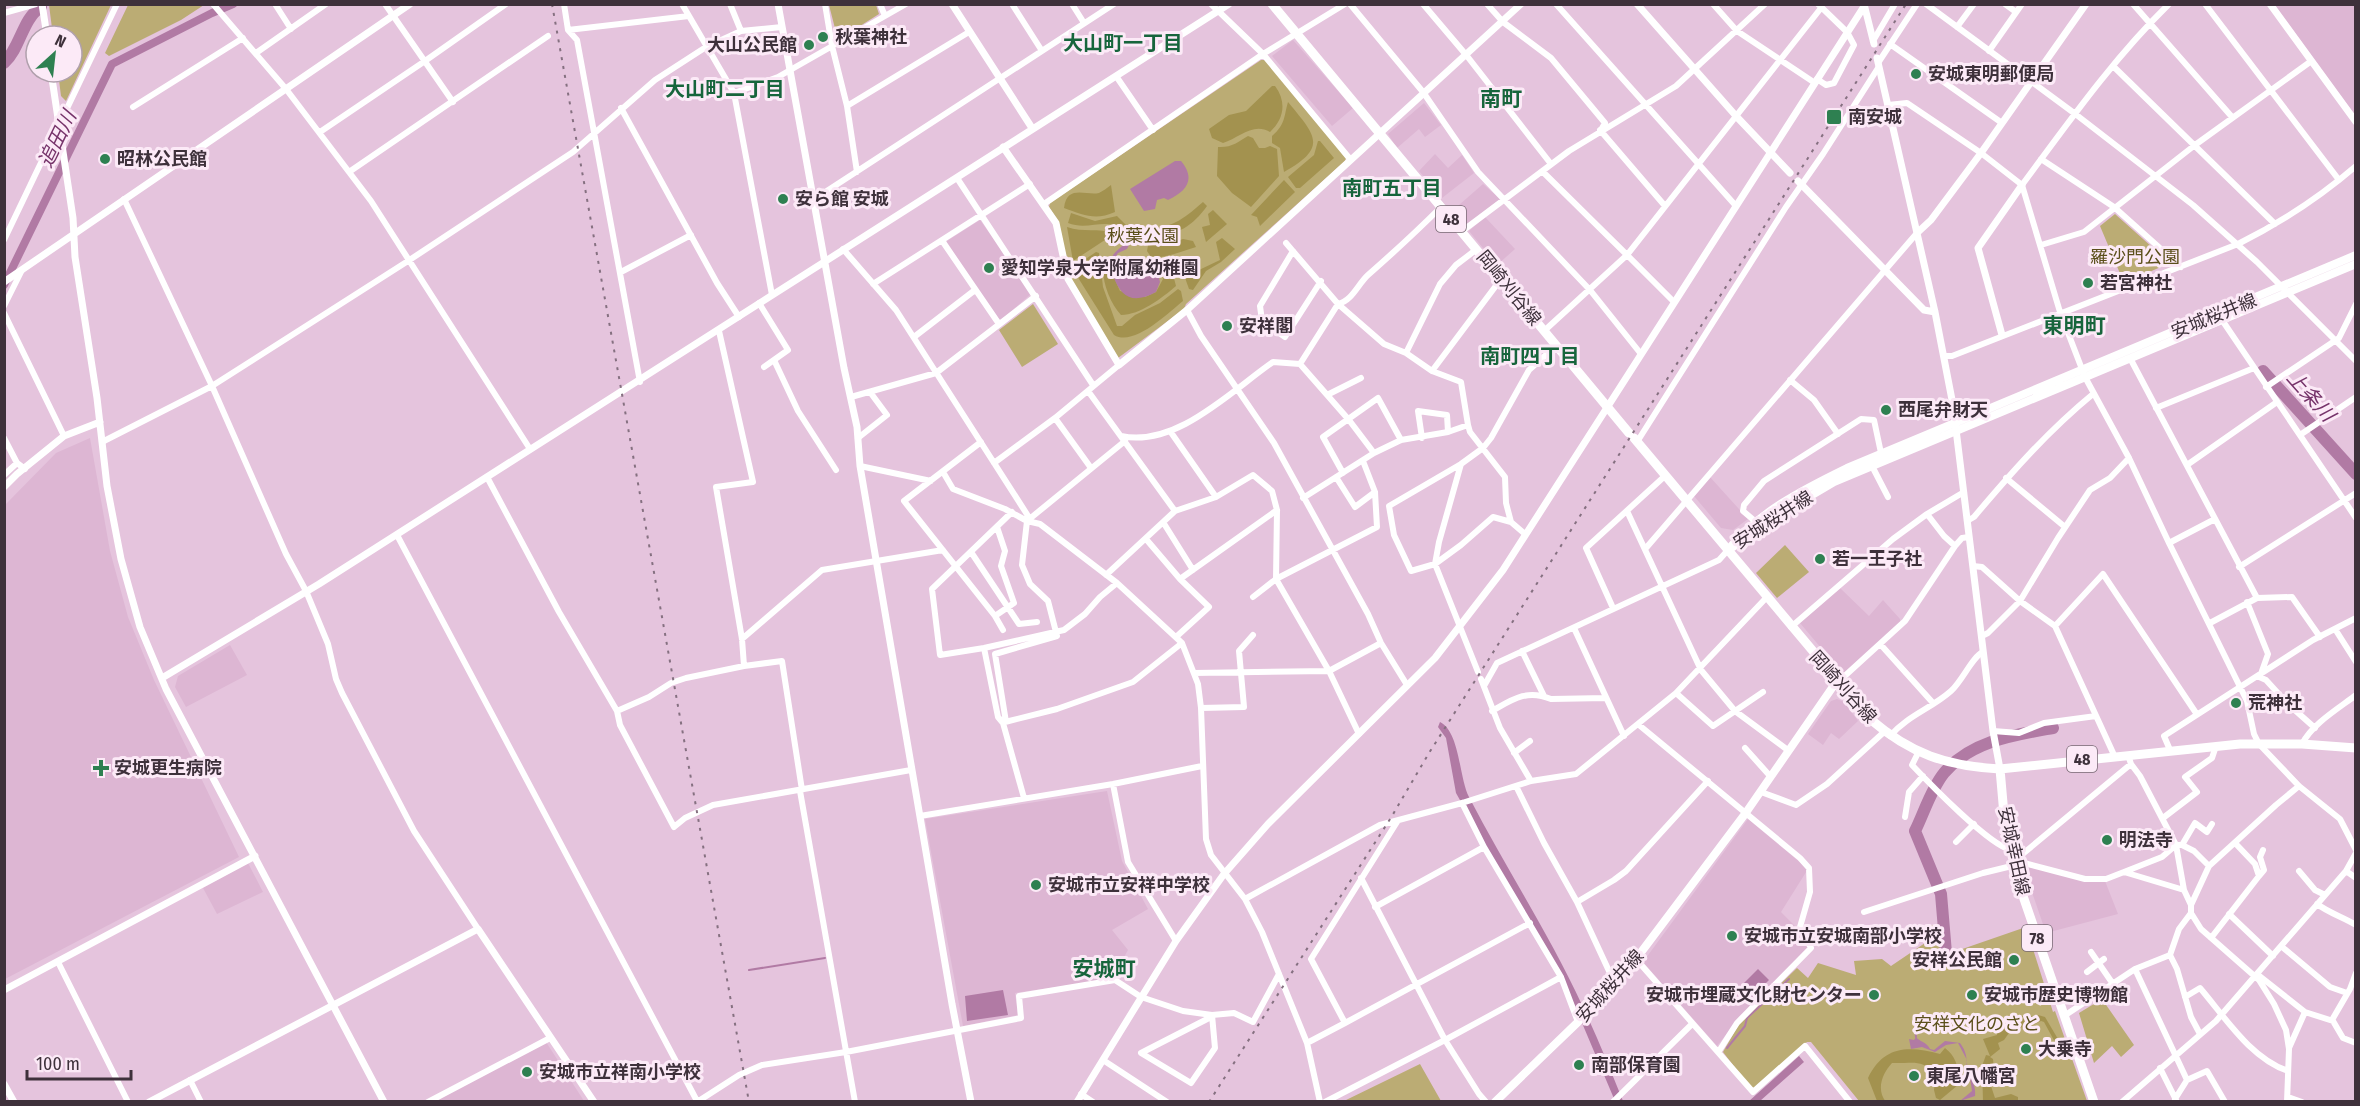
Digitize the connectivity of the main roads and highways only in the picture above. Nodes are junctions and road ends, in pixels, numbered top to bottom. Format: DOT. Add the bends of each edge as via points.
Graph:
graph roads {
  1 [pos="1272,4"];
  2 [pos="2355,255"];
  3 [pos="2355,264"];
  4 [pos="2284,289"];
  5 [pos="2220,317"];
  6 [pos="2083,374"];
  7 [pos="1956,426"];
  8 [pos="1728,550"];
  9 [pos="1837,683"];
  10 [pos="2355,748"];
  11 [pos="2000,769"];
  12 [pos="1495,1101"];
  13 [pos="2094,1101"];
  1 -- 8 [label="main road, 岡崎刈谷線 / 48"];
  2 -- 4 [label="main road, 安城桜井線"];
  3 -- 4 [label="main road, 安城桜井線" via="2309,285"];
  4 -- 5 [label="main road, 安城桜井線"];
  5 -- 6 [label="main road, 安城桜井線"];
  5 -- 6 [label="main road, 安城桜井線" via="2130,358"];
  6 -- 7 [label="main road, 安城桜井線"];
  7 -- 8 [label="main road, 安城桜井線" via="1834,482"];
  7 -- 8 [label="main road, 安城桜井線" via="1881,453 1811,486 1756,522"];
  8 -- 9 [label="main road, 岡崎刈谷線 / 48"];
  9 -- 11 [label="main road, 岡崎刈谷線 / 48" via="1887,734 1918,753 1964,766"];
  9 -- 12 [label="main road, 安城桜井線" via="1636,959 1578,1022"];
  10 -- 11 [label="main road, 岡崎刈谷線 / 48" via="2302,744 2216,746 2129,759 2114,755"];
  11 -- 13 [label="main road, 安城幸田線 / 78" via="2006,826 2023,896"];
}
